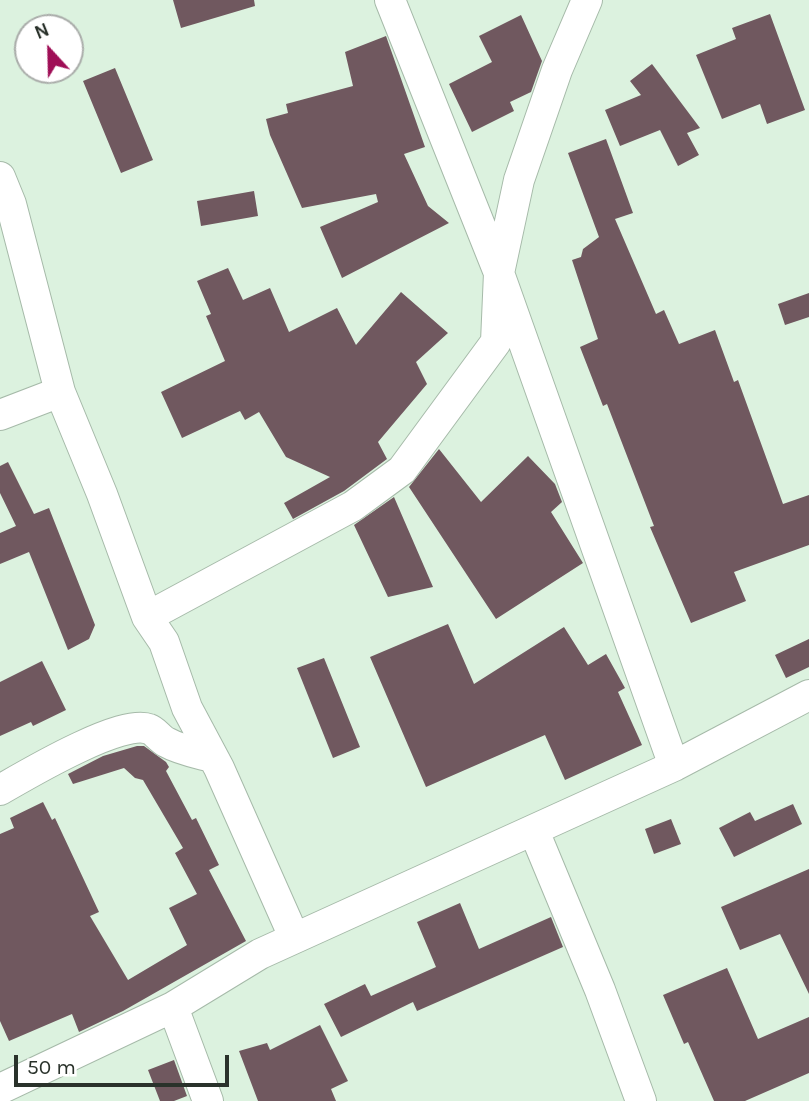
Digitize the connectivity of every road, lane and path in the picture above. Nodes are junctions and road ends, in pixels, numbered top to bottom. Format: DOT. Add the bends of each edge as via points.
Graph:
graph roads {
  1 [pos="390,0"];
  2 [pos="587,0"];
  3 [pos="0,177"];
  4 [pos="499,273"];
  5 [pos="60,392"];
  6 [pos="0,415"];
  7 [pos="147,617"];
  8 [pos="809,695"];
  9 [pos="212,757"];
  10 [pos="674,766"];
  11 [pos="0,790"];
  12 [pos="534,831"];
  13 [pos="294,937"];
  14 [pos="173,1007"];
  15 [pos="0,1089"];
  16 [pos="208,1101"];
  17 [pos="641,1101"];
  1 -- 4 [label="street"];
  2 -- 4 [label="street" via="519,180"];
  3 -- 5 [label="street"];
  4 -- 7 [label="street" via="496,342 402,470 353,506"];
  4 -- 10 [label="street"];
  5 -- 6 [label="street"];
  5 -- 7 [label="street"];
  7 -- 9 [label="street" via="164,642 187,708"];
  8 -- 10 [label="street"];
  9 -- 11 [label="street" via="136,727 62,756"];
  9 -- 13 [label="street"];
  10 -- 12 [label="street"];
  12 -- 13 [label="street"];
  12 -- 17 [label="street"];
  13 -- 14 [label="street"];
  14 -- 15 [label="street"];
  14 -- 16 [label="street"];
}
